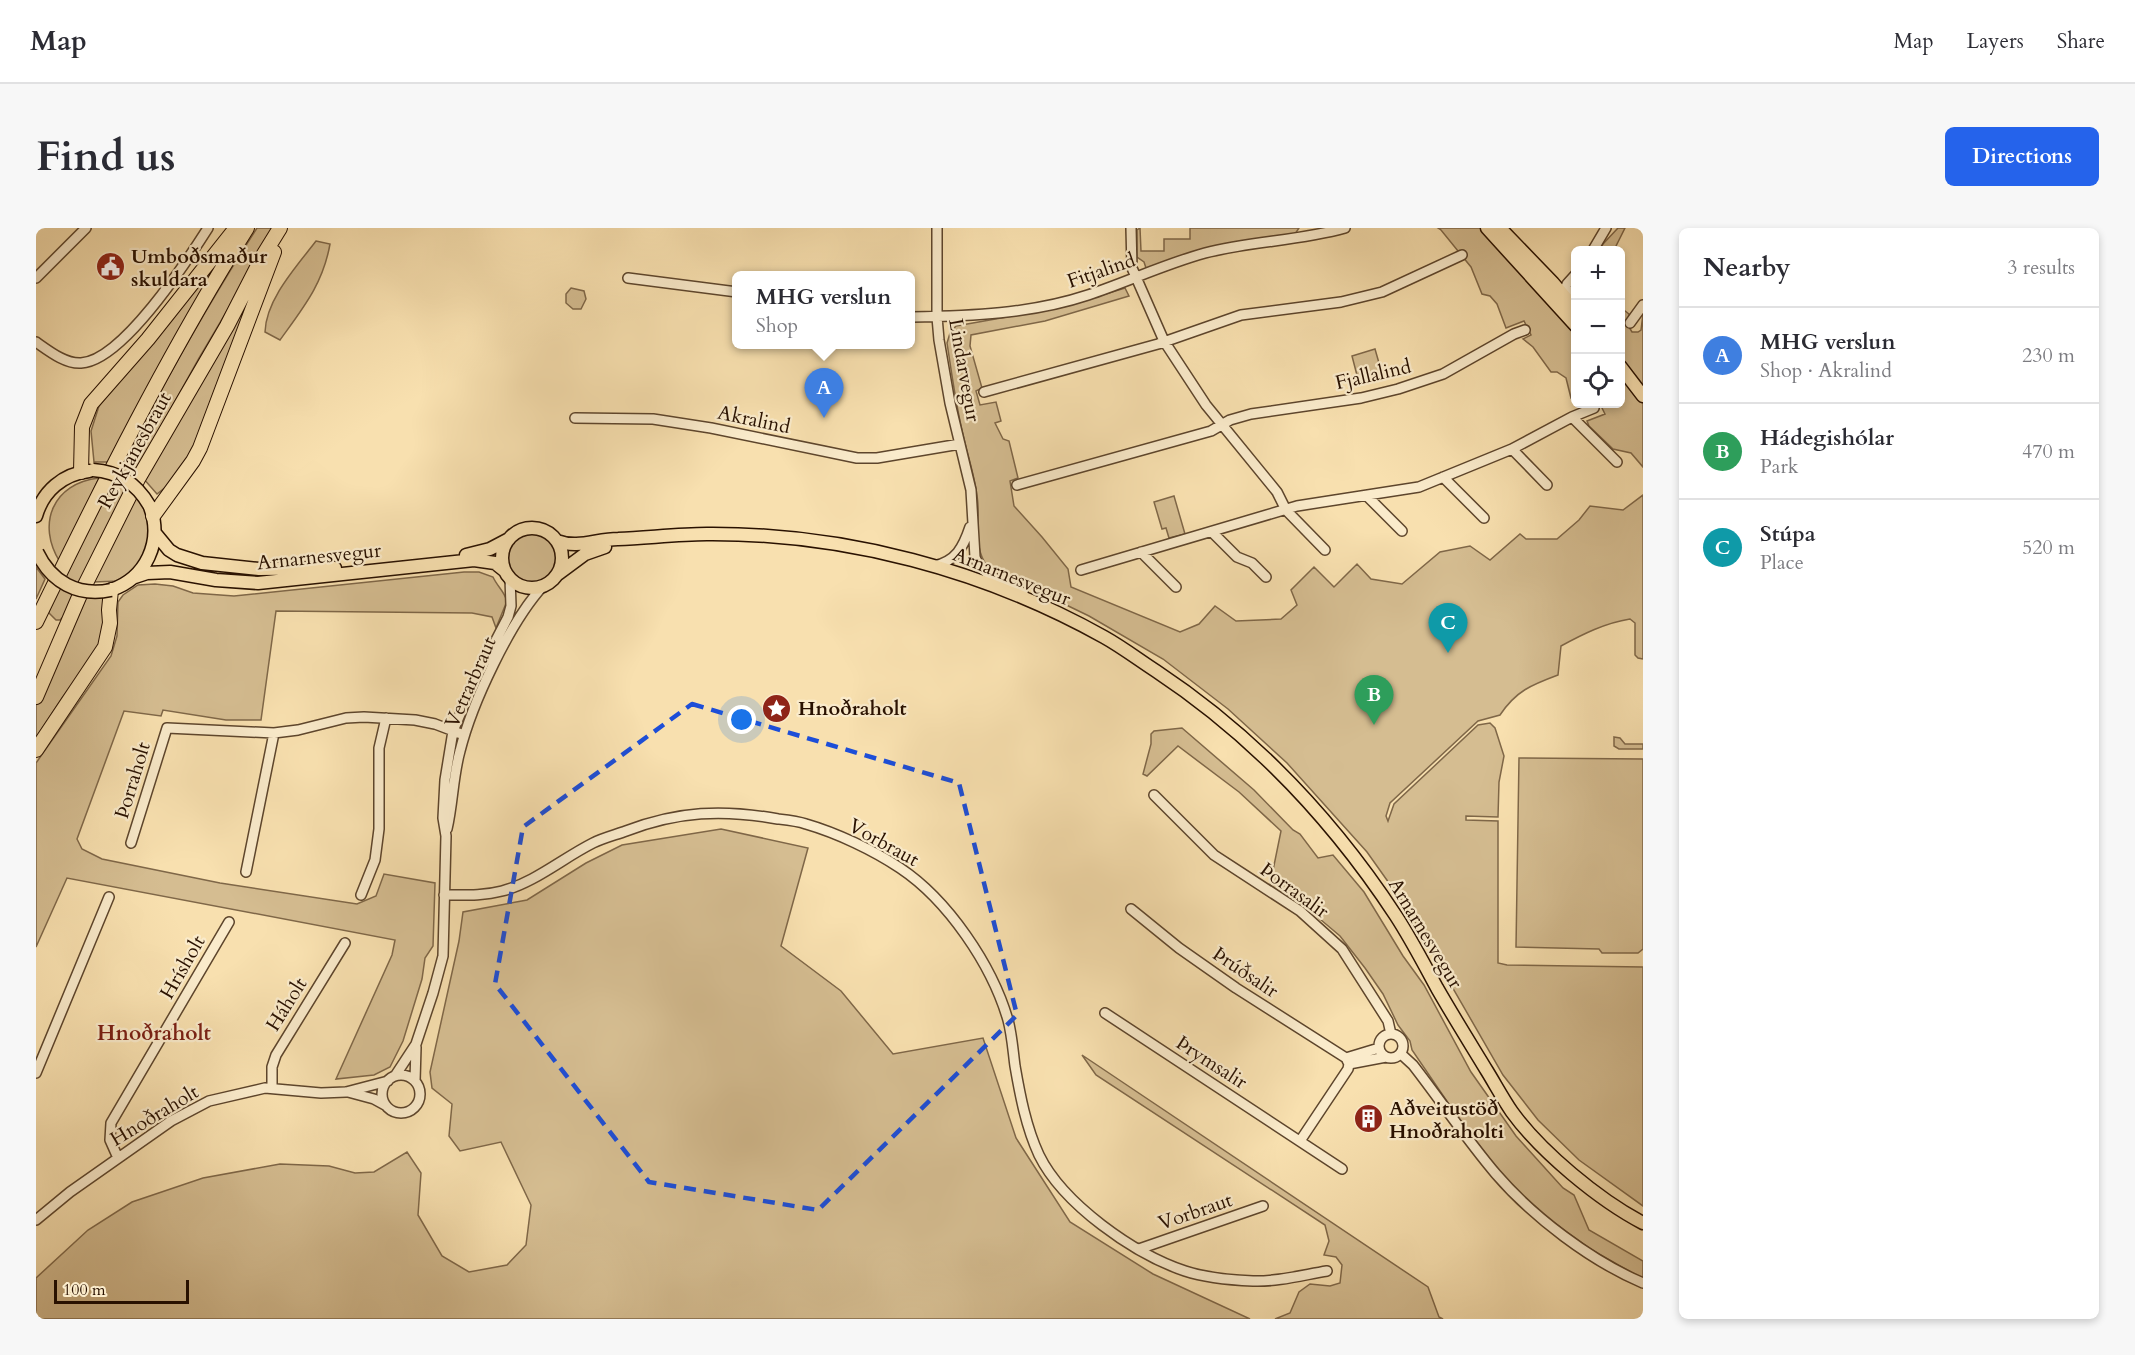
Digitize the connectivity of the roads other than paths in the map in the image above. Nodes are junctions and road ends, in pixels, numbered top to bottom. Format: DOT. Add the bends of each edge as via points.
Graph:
graph roads {
  1 [pos="86,228"];
  2 [pos="208,228"];
  3 [pos="236,228"];
  4 [pos="247,228"];
  5 [pos="280,228"];
  6 [pos="285,228"];
  7 [pos="937,228"];
  8 [pos="1131,228"];
  9 [pos="1344,228"];
  10 [pos="1487,228"];
  11 [pos="1500,228"];
  12 [pos="1606,228"];
  13 [pos="1304,232"];
  14 [pos="1597,246"];
  15 [pos="1462,255"];
  16 [pos="1511,255"];
  17 [pos="36,278"];
  18 [pos="628,278"];
  19 [pos="1135,278"];
  20 [pos="1571,279"];
  21 [pos="732,291"];
  22 [pos="1571,292"];
  23 [pos="1563,295"];
  24 [pos="1643,305"];
  25 [pos="1570,312"];
  26 [pos="915,317"];
  27 [pos="937,317"];
  28 [pos="1630,323"];
  29 [pos="1525,330"];
  30 [pos="36,342"];
  31 [pos="1164,342"];
  32 [pos="1625,372"];
  33 [pos="1625,377"];
  34 [pos="1640,391"];
  35 [pos="984,392"];
  36 [pos="1594,408"];
  37 [pos="1572,417"];
  38 [pos="575,418"];
  39 [pos="1221,425"];
  40 [pos="960,444"];
  41 [pos="1512,449"];
  42 [pos="1617,462"];
  43 [pos="87,471"];
  44 [pos="1443,477"];
  45 [pos="1017,485"];
  46 [pos="1547,485"];
  47 [pos="41,494"];
  48 [pos="1367,496"];
  49 [pos="151,510"];
  50 [pos="1286,510"];
  51 [pos="36,516"];
  52 [pos="973,516"];
  53 [pos="1484,518"];
  54 [pos="1402,531"];
  55 [pos="1212,532"];
  56 [pos="155,533"];
  57 [pos="509,539"];
  58 [pos="629,539"];
  59 [pos="557,541"];
  60 [pos="838,546"];
  61 [pos="37,550"];
  62 [pos="1325,550"];
  63 [pos="1141,552"];
  64 [pos="934,566"];
  65 [pos="1081,570"];
  66 [pos="507,574"];
  67 [pos="557,575"];
  68 [pos="135,577"];
  69 [pos="1266,577"];
  70 [pos="543,586"];
  71 [pos="1176,587"];
  72 [pos="111,590"];
  73 [pos="1053,611"];
  74 [pos="36,622"];
  75 [pos="1159,674"];
  76 [pos="36,697"];
  77 [pos="386,718"];
  78 [pos="453,731"];
  79 [pos="274,733"];
  80 [pos="464,735"];
  81 [pos="36,750"];
  82 [pos="1154,795"];
  83 [pos="446,836"];
  84 [pos="131,843"];
  85 [pos="246,872"];
  86 [pos="444,895"];
  87 [pos="362,896"];
  88 [pos="109,897"];
  89 [pos="1131,909"];
  90 [pos="229,922"];
  91 [pos="345,943"];
  92 [pos="1104,1013"];
  93 [pos="1391,1034"];
  94 [pos="416,1044"];
  95 [pos="1379,1048"];
  96 [pos="1401,1054"];
  97 [pos="1386,1057"];
  98 [pos="1348,1061"];
  99 [pos="36,1073"];
  100 [pos="391,1078"];
  101 [pos="416,1081"];
  102 [pos="272,1088"];
  103 [pos="346,1092"];
  104 [pos="385,1105"];
  105 [pos="1300,1141"];
  106 [pos="118,1158"];
  107 [pos="1342,1168"];
  108 [pos="1263,1206"];
  109 [pos="36,1220"];
  110 [pos="1643,1223"];
  111 [pos="1139,1249"];
  112 [pos="1327,1271"];
  113 [pos="1643,1283"];
  1 -- 17 [label="street"];
  2 -- 30 [label="street" via="162,296 111,350 95,360 75,363"];
  3 -- 43 [label="highway" via="91,404 82,427"];
  4 -- 74 [label="highway, Reykjanesbraut" via="155,387"];
  5 -- 76 [label="highway, Reykjanesbraut" via="138,479 78,597"];
  6 -- 49 [label="highway" via="200,448"];
  7 -- 27 [label="street, Lindarvegur"];
  8 -- 19 [label="street"];
  9 -- 13 [label="street, Fitjalind"];
  10 -- 16 [label="main road"];
  11 -- 23 [label="main road"];
  12 -- 14 [label="street"];
  13 -- 19 [label="street, Fitjalind" via="1180,260"];
  15 -- 31 [label="street" via="1382,292 1341,302 1241,315"];
  16 -- 23 [label="main road" via="1548,289"];
  16 -- 25 [label="main road"];
  18 -- 21 [label="street"];
  19 -- 27 [label="street, Fitjalind" via="1041,307"];
  19 -- 31 [label="street"];
  20 -- 23 [label="street"];
  22 -- 23 [label="street"];
  23 -- 25 [label="main road"];
  24 -- 28 [label="street"];
  26 -- 27 [label="street, Fitjalind"];
  27 -- 40 [label="street, Lindarvegur" via="942,364"];
  29 -- 39 [label="street, Fjallalind" via="1443,374 1398,389 1251,414"];
  31 -- 35 [label="street"];
  31 -- 39 [label="street"];
  32 -- 34 [label="main road"];
  33 -- 34 [label="main road"];
  36 -- 37 [label="street"];
  37 -- 41 [label="street"];
  37 -- 42 [label="street"];
  38 -- 40 [label="street, Akralind" via="676,423 857,458"];
  39 -- 45 [label="street, Fjallalind"];
  39 -- 50 [label="street" via="1277,492"];
  40 -- 52 [label="street, Lindarvegur"];
  41 -- 44 [label="street"];
  41 -- 46 [label="street"];
  43 -- 47 [label="main road"];
  43 -- 49 [label="main road, bridge" via="105,471 126,479"];
  44 -- 48 [label="street" via="1419,487"];
  44 -- 53 [label="street"];
  47 -- 51 [label="main road"];
  48 -- 50 [label="street"];
  48 -- 54 [label="street"];
  49 -- 56 [label="main road, Arnarnesvegur"];
  50 -- 55 [label="street"];
  50 -- 62 [label="street"];
  52 -- 64 [label="street, Lindarvegur" via="962,549"];
  52 -- 73 [label="street, Lindarvegur" via="976,563"];
  55 -- 63 [label="street"];
  55 -- 69 [label="street" via="1237,557 1252,563"];
  56 -- 57 [label="main road, Arnarnesvegur" via="169,550 186,559 259,569 395,564 480,552"];
  56 -- 68 [label="main road, Arnarnesvegur" via="150,557"];
  57 -- 59 [label="main road" via="533,528"];
  57 -- 66 [label="main road" via="503,555"];
  58 -- 59 [label="main road, Arnarnesvegur" via="574,546"];
  58 -- 60 [label="main road, Arnarnesvegur" via="708,534"];
  58 -- 67 [label="main road, Arnarnesvegur" via="585,554"];
  59 -- 67 [label="main road" via="562,558"];
  60 -- 64 [label="main road, Arnarnesvegur" via="882,551"];
  60 -- 75 [label="main road, Arnarnesvegur" via="1003,596"];
  61 -- 72 [label="main road, Arnarnesvegur, bridge" via="46,568 67,585 84,591"];
  63 -- 65 [label="street"];
  63 -- 71 [label="street"];
  64 -- 73 [label="main road, Arnarnesvegur"];
  66 -- 68 [label="main road, Arnarnesvegur" via="495,563 474,560 258,583 170,572"];
  66 -- 70 [label="main road" via="527,588"];
  66 -- 78 [label="street, Vetrarbraut" via="511,606 508,617"];
  67 -- 70 [label="main road"];
  68 -- 72 [label="main road, Arnarnesvegur"];
  70 -- 80 [label="street, Vetrarbraut" via="510,635"];
  72 -- 81 [label="highway" via="105,647"];
  73 -- 75 [label="main road, Arnarnesvegur" via="1106,638"];
  75 -- 110 [label="main road, Arnarnesvegur" via="1186,690 1245,738 1319,812 1359,861 1398,919 1512,1112 1576,1178"];
  77 -- 78 [label="street, Þorraholt" via="435,724"];
  77 -- 79 [label="street, Þorraholt" via="346,718"];
  77 -- 87 [label="street" via="379,748 375,860"];
  78 -- 80 [label="street, Þorraholt"];
  78 -- 83 [label="street, Vetrarbraut" via="445,780"];
  79 -- 84 [label="street, Þorraholt" via="167,728"];
  79 -- 85 [label="street"];
  80 -- 83 [label="street, Vetrarbraut"];
  82 -- 93 [label="street, Þorrasalir" via="1214,855 1300,911 1342,949 1388,1021"];
  83 -- 86 [label="street, Vetrarbraut"];
  86 -- 94 [label="street, Vetrarbraut" via="443,956"];
  86 -- 111 [label="street, Vorbraut" via="505,890 595,842 644,824 700,812 745,813 806,823 862,846 901,868 929,891 980,957 1007,1019 1021,1097 1039,1155 1084,1211"];
  88 -- 99 [label="street"];
  89 -- 98 [label="street, Þrúðsalir" via="1236,988"];
  90 -- 106 [label="street, Hrísholt" via="111,1123 110,1140"];
  91 -- 102 [label="street, Háholt" via="276,1055"];
  92 -- 105 [label="street, Þrymsalir"];
  93 -- 95 [label="street" via="1383,1037"];
  93 -- 96 [label="street, Þorrasalir" via="1401,1039"];
  94 -- 100 [label="street, Vetrarbraut"];
  94 -- 101 [label="street, Vetrarbraut"];
  95 -- 97 [label="street"];
  95 -- 98 [label="street"];
  96 -- 97 [label="street"];
  96 -- 113 [label="street, Þorrasalir" via="1497,1175 1538,1214 1590,1254"];
  97 -- 98 [label="street"];
  98 -- 105 [label="street" via="1348,1069"];
  100 -- 101 [label="street" via="406,1076"];
  100 -- 103 [label="street, Hnoðraholt"];
  100 -- 104 [label="street, Vetrarbraut" via="382,1090"];
  101 -- 104 [label="street, Vetrarbraut" via="420,1095 412,1110 398,1113"];
  102 -- 103 [label="street, Hnoðraholt"];
  102 -- 106 [label="street, Hnoðraholt" via="209,1101 171,1121"];
  103 -- 104 [label="street, Hnoðraholt"];
  105 -- 107 [label="street, Þrymsalir"];
  106 -- 109 [label="street, Hnoðraholt"];
  108 -- 111 [label="street, Vorbraut"];
  111 -- 112 [label="street, Vorbraut" via="1182,1270 1210,1277 1255,1281"];
}
